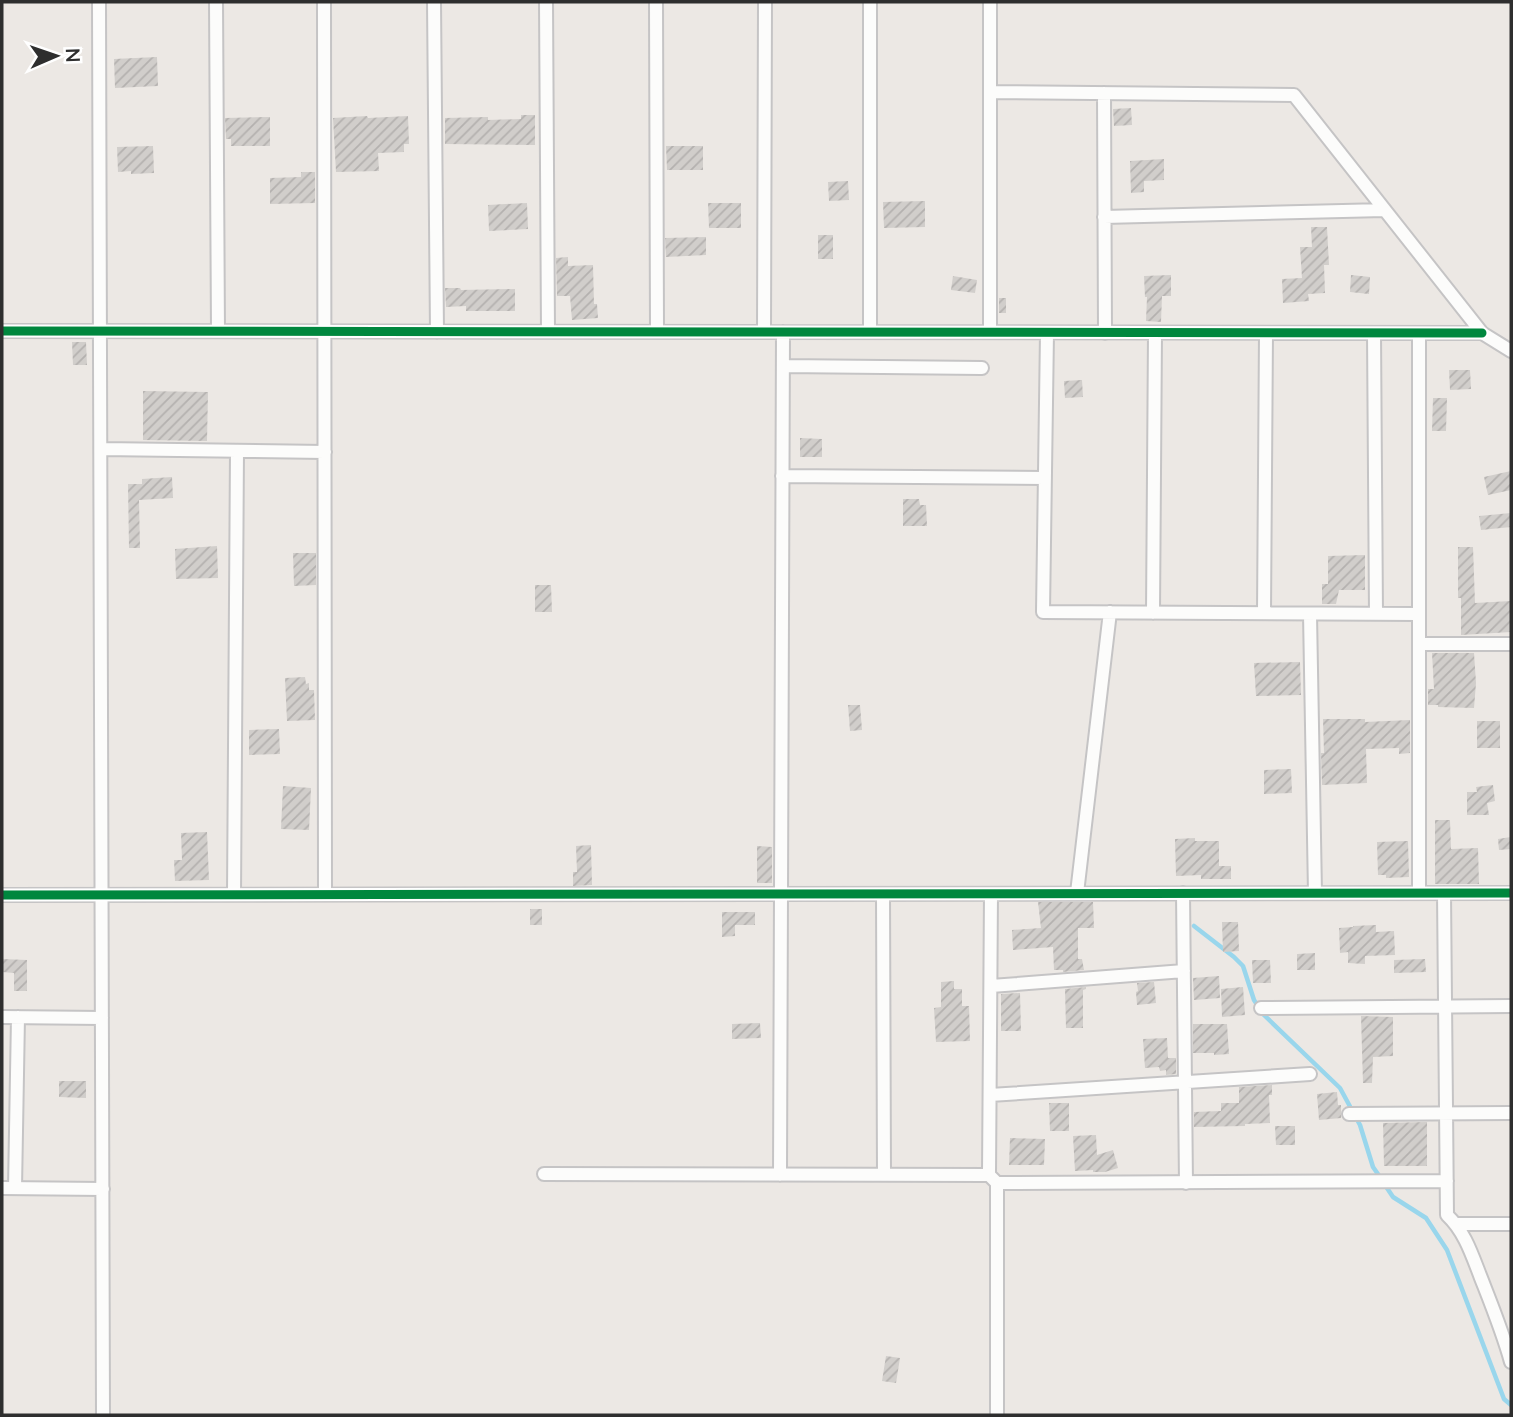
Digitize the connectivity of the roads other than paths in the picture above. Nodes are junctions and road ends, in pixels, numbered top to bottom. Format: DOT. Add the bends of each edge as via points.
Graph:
graph roads {
  1 [pos="99,2"];
  2 [pos="216,2"];
  3 [pos="324,2"];
  4 [pos="434,2"];
  5 [pos="546,2"];
  6 [pos="656,2"];
  7 [pos="765,2"];
  8 [pos="870,2"];
  9 [pos="989,2"];
  10 [pos="990,92"];
  11 [pos="1104,93"];
  12 [pos="1384,210"];
  13 [pos="1104,217"];
  14 [pos="2,331"];
  15 [pos="100,331"];
  16 [pos="218,331"];
  17 [pos="324,331"];
  18 [pos="437,332"];
  19 [pos="548,332"];
  20 [pos="657,332"];
  21 [pos="764,332"];
  22 [pos="783,332"];
  23 [pos="870,332"];
  24 [pos="990,332"];
  25 [pos="1048,332"];
  26 [pos="1105,333"];
  27 [pos="1155,333"];
  28 [pos="1266,333"];
  29 [pos="1374,333"];
  30 [pos="1419,333"];
  31 [pos="1482,333"];
  32 [pos="1511,351"];
  33 [pos="783,366"];
  34 [pos="982,369"];
  35 [pos="100,449"];
  36 [pos="237,451"];
  37 [pos="325,452"];
  38 [pos="782,476"];
  39 [pos="1045,478"];
  40 [pos="1110,612"];
  41 [pos="1153,613"];
  42 [pos="1264,613"];
  43 [pos="1310,614"];
  44 [pos="1376,614"];
  45 [pos="1419,614"];
  46 [pos="1419,643"];
  47 [pos="1511,644"];
  48 [pos="1184,893"];
  49 [pos="1315,893"];
  50 [pos="1419,893"];
  51 [pos="1444,893"];
  52 [pos="1511,893"];
  53 [pos="325,894"];
  54 [pos="781,894"];
  55 [pos="883,894"];
  56 [pos="992,894"];
  57 [pos="1077,894"];
  58 [pos="2,895"];
  59 [pos="102,895"];
  60 [pos="234,895"];
  61 [pos="1184,971"];
  62 [pos="991,986"];
  63 [pos="1445,1006"];
  64 [pos="1511,1006"];
  65 [pos="1261,1008"];
  66 [pos="2,1017"];
  67 [pos="18,1017"];
  68 [pos="102,1017"];
  69 [pos="1310,1074"];
  70 [pos="1185,1082"];
  71 [pos="990,1095"];
  72 [pos="1446,1113"];
  73 [pos="1511,1113"];
  74 [pos="1349,1114"];
  75 [pos="544,1174"];
  76 [pos="780,1175"];
  77 [pos="884,1175"];
  78 [pos="993,1179"];
  79 [pos="1447,1181"];
  80 [pos="1186,1183"];
  81 [pos="2,1188"];
  82 [pos="16,1188"];
  83 [pos="103,1189"];
  84 [pos="1457,1224"];
  85 [pos="1511,1224"];
  86 [pos="1507,1331"];
  87 [pos="1511,1362"];
  88 [pos="103,1415"];
  89 [pos="997,1415"];
  1 -- 15 [label="street"];
  2 -- 16 [label="street"];
  3 -- 17 [label="street"];
  4 -- 18 [label="street"];
  5 -- 19 [label="street"];
  6 -- 20 [label="street"];
  7 -- 21 [label="street"];
  8 -- 23 [label="street"];
  9 -- 10 [label="street"];
  10 -- 11 [label="street"];
  10 -- 24 [label="street"];
  11 -- 12 [label="street" via="1294,95"];
  11 -- 13 [label="street"];
  12 -- 13 [label="street"];
  12 -- 31 [label="street"];
  13 -- 26 [label="street"];
  14 -- 15 [label="street"];
  15 -- 16 [label="street"];
  15 -- 35 [label="street"];
  16 -- 17 [label="street"];
  17 -- 18 [label="street"];
  17 -- 37 [label="street"];
  18 -- 19 [label="street"];
  19 -- 20 [label="street"];
  20 -- 21 [label="street"];
  21 -- 22 [label="street"];
  22 -- 23 [label="street"];
  22 -- 33 [label="street"];
  23 -- 24 [label="street"];
  24 -- 25 [label="street"];
  25 -- 26 [label="street"];
  25 -- 39 [label="street"];
  26 -- 27 [label="street"];
  27 -- 28 [label="street"];
  27 -- 41 [label="street"];
  28 -- 29 [label="street"];
  28 -- 42 [label="street"];
  29 -- 30 [label="street"];
  29 -- 44 [label="street"];
  30 -- 31 [label="street"];
  30 -- 45 [label="street"];
  31 -- 32 [label="street"];
  33 -- 34 [label="street"];
  33 -- 38 [label="street"];
  35 -- 36 [label="street"];
  35 -- 59 [label="street"];
  36 -- 37 [label="street"];
  36 -- 60 [label="street"];
  37 -- 53 [label="street"];
  38 -- 39 [label="street"];
  38 -- 54 [label="street"];
  39 -- 40 [label="street" via="1043,612"];
  40 -- 41 [label="street"];
  40 -- 57 [label="street"];
  41 -- 42 [label="street"];
  42 -- 43 [label="street"];
  43 -- 44 [label="street"];
  43 -- 49 [label="street"];
  44 -- 45 [label="street"];
  45 -- 46 [label="street"];
  46 -- 47 [label="street"];
  46 -- 50 [label="street"];
  48 -- 49 [label="street"];
  48 -- 57 [label="street"];
  48 -- 61 [label="street"];
  49 -- 50 [label="street"];
  50 -- 51 [label="street"];
  51 -- 52 [label="street"];
  51 -- 63 [label="street"];
  53 -- 54 [label="street"];
  53 -- 60 [label="street"];
  54 -- 55 [label="street"];
  54 -- 76 [label="street"];
  55 -- 56 [label="street"];
  55 -- 77 [label="street"];
  56 -- 57 [label="street"];
  56 -- 62 [label="street"];
  58 -- 59 [label="street"];
  59 -- 60 [label="street"];
  59 -- 68 [label="street"];
  61 -- 62 [label="street"];
  61 -- 70 [label="street"];
  62 -- 71 [label="street"];
  63 -- 64 [label="street"];
  63 -- 65 [label="street"];
  63 -- 72 [label="street"];
  66 -- 67 [label="street"];
  67 -- 68 [label="street"];
  67 -- 82 [label="street"];
  68 -- 83 [label="street"];
  69 -- 70 [label="street"];
  70 -- 71 [label="street"];
  70 -- 80 [label="street"];
  71 -- 78 [label="street"];
  72 -- 73 [label="street"];
  72 -- 74 [label="street"];
  72 -- 79 [label="street"];
  75 -- 76 [label="street"];
  76 -- 77 [label="street"];
  77 -- 78 [label="street"];
  78 -- 80 [label="street"];
  78 -- 89 [label="street"];
  79 -- 80 [label="street"];
  79 -- 84 [label="street" via="1447,1214"];
  81 -- 82 [label="street"];
  82 -- 83 [label="street"];
  83 -- 88 [label="street"];
  84 -- 85 [label="street"];
  84 -- 86 [label="street"];
  86 -- 87 [label="street"];
}
